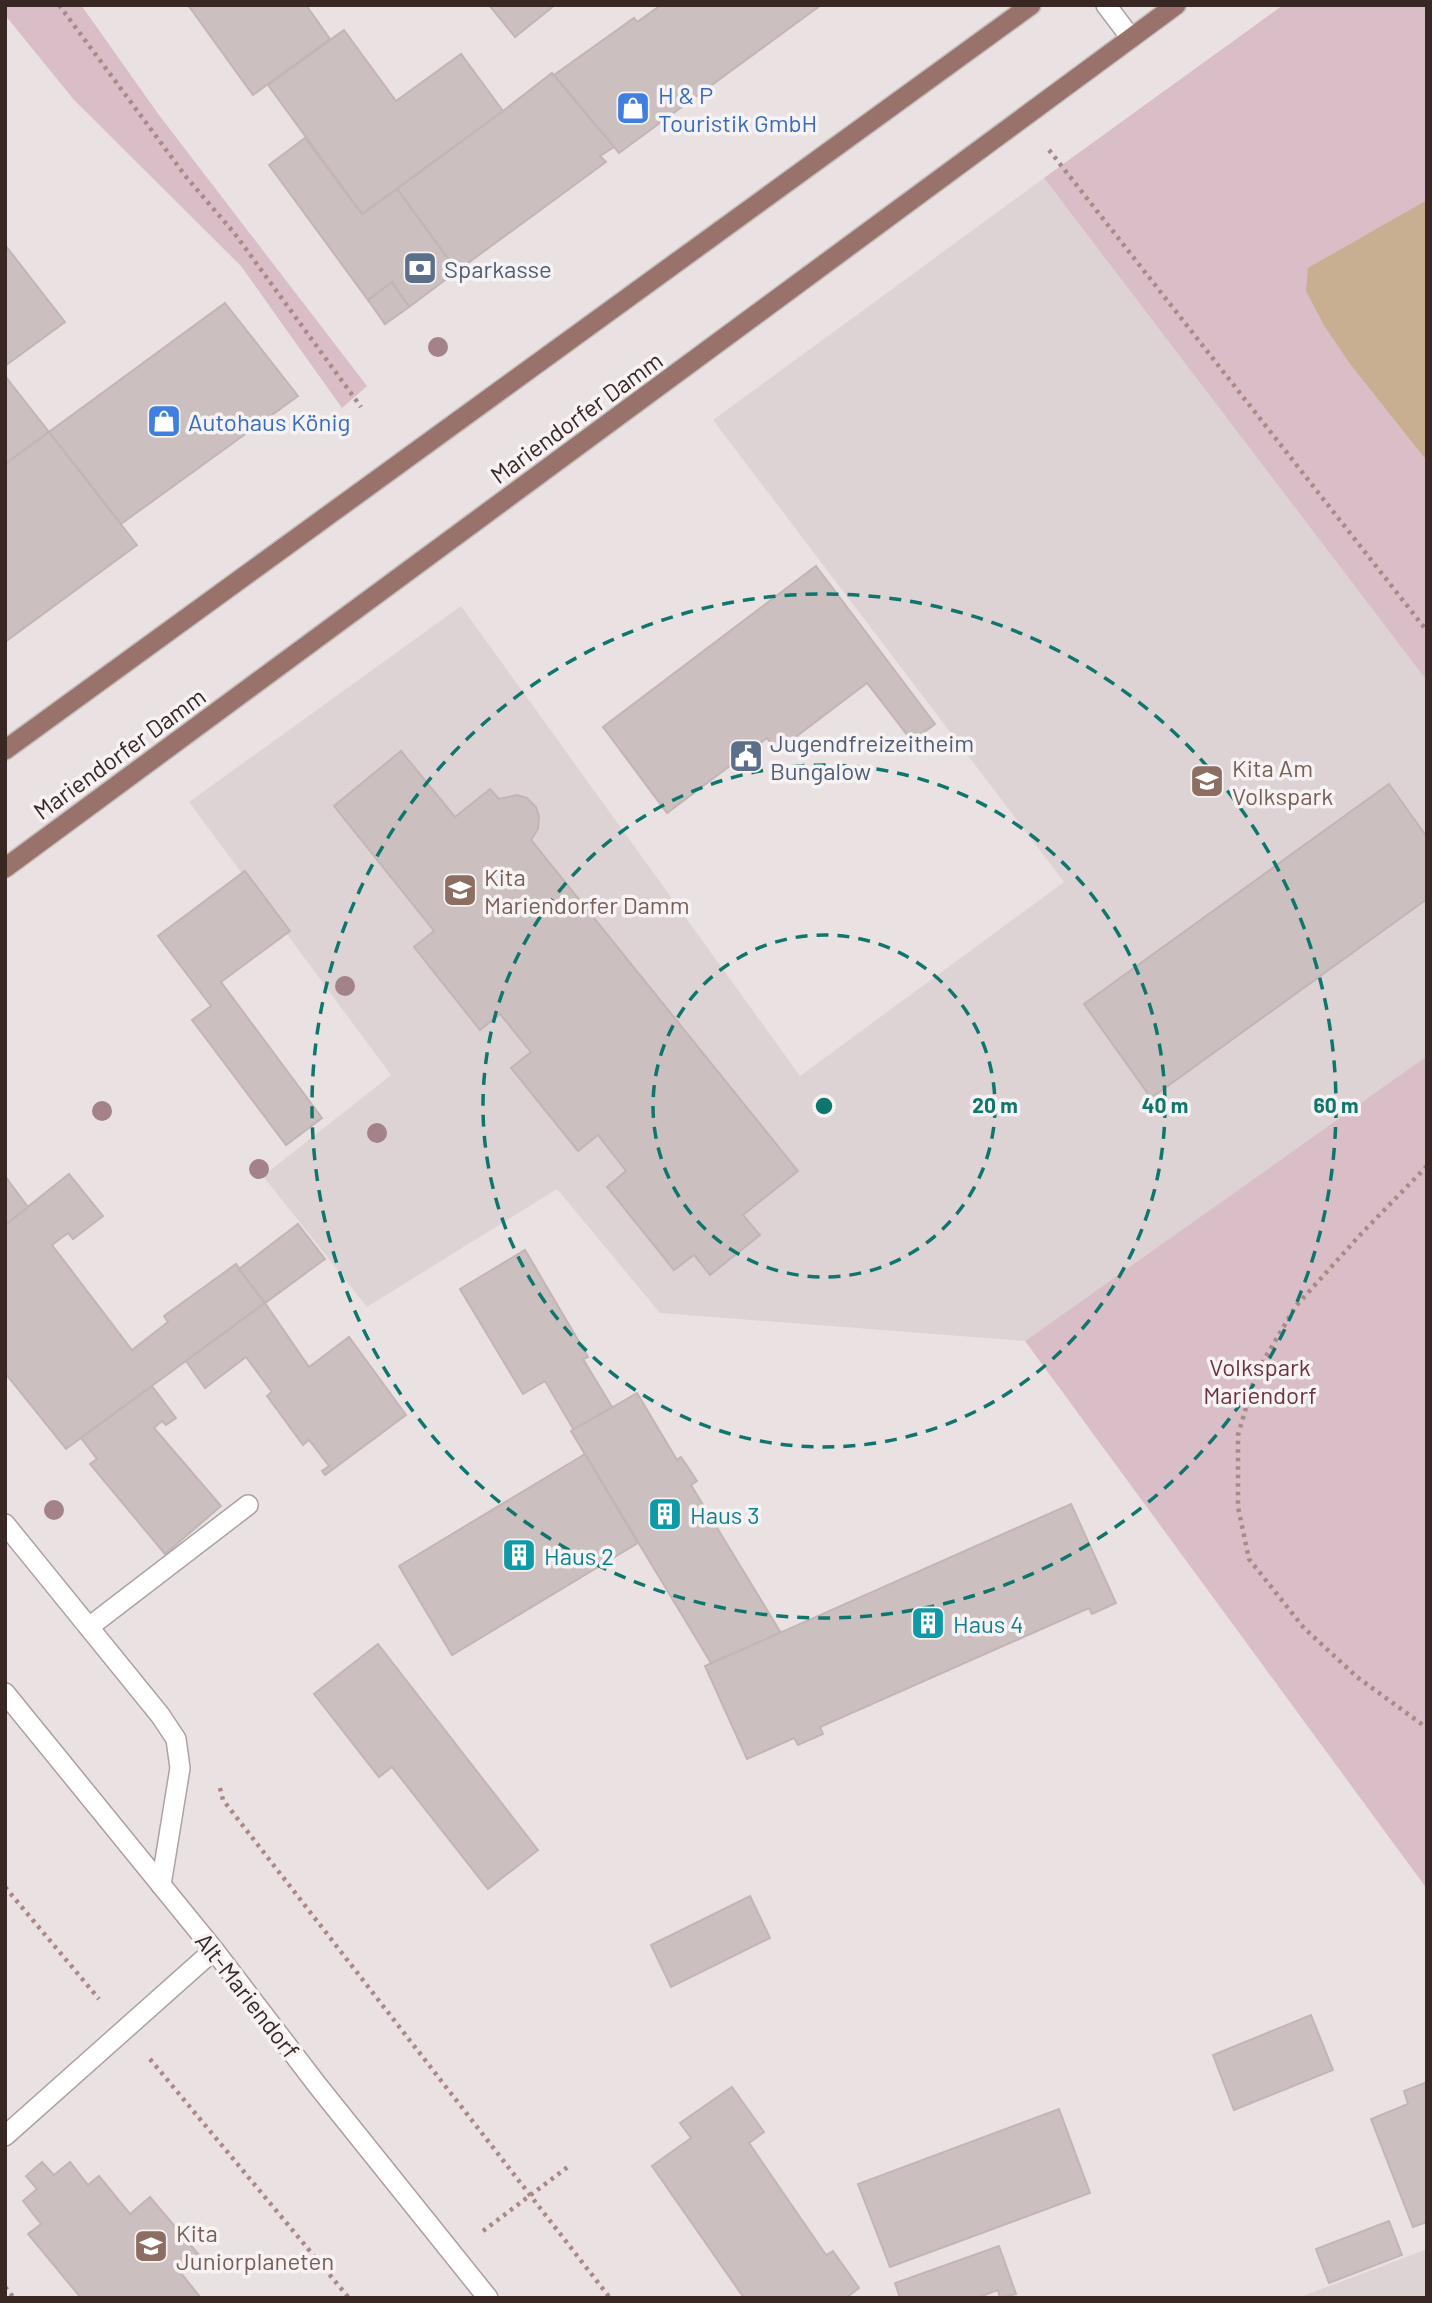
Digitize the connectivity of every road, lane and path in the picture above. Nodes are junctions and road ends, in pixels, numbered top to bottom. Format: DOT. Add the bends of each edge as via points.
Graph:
graph roads {
  1 [pos="59,5"];
  2 [pos="1031,5"];
  3 [pos="1106,5"];
  4 [pos="1175,5"];
  5 [pos="1131,38"];
  6 [pos="1023,118"];
  7 [pos="361,407"];
  8 [pos="1427,631"];
  9 [pos="5,750"];
  10 [pos="5,868"];
  11 [pos="1427,1166"];
  12 [pos="247,1505"];
  13 [pos="5,1524"];
  14 [pos="89,1627"];
  15 [pos="5,1693"];
  16 [pos="1427,1728"];
  17 [pos="220,1786"];
  18 [pos="161,1885"];
  19 [pos="5,1887"];
  20 [pos="214,1950"];
  21 [pos="125,2029"];
  22 [pos="5,2136"];
  23 [pos="569,2166"];
  24 [pos="531,2195"];
  25 [pos="453,2254"];
  26 [pos="5,2287"];
  27 [pos="14,2298"];
  28 [pos="349,2298"];
  29 [pos="488,2298"];
  30 [pos="610,2298"];
  1 -- 7 [label="path"];
  2 -- 9 [label="main road"];
  3 -- 5 [label="main road"];
  4 -- 5 [label="main road, Mariendorfer Damm"];
  5 -- 6 [label="main road, Mariendorfer Damm"];
  6 -- 8 [label="path"];
  6 -- 10 [label="main road, Mariendorfer Damm"];
  11 -- 16 [label="path" via="1296,1306 1256,1373 1238,1435 1238,1507 1249,1559 1304,1628 1357,1677"];
  12 -- 14 [label="main road"];
  13 -- 14 [label="main road"];
  14 -- 18 [label="main road" via="176,1739 180,1768"];
  15 -- 18 [label="main road, Alt-Mariendorf"];
  17 -- 24 [label="path" via="223,1800"];
  18 -- 20 [label="main road, Alt-Mariendorf"];
  19 -- 21 [label="path"];
  20 -- 21 [label="main road"];
  20 -- 25 [label="main road, Alt-Mariendorf"];
  21 -- 22 [label="main road"];
  21 -- 28 [label="path"];
  23 -- 24 [label="path"];
  24 -- 25 [label="path"];
  24 -- 30 [label="path"];
  25 -- 29 [label="main road, Alt-Mariendorf"];
  26 -- 27 [label="path"];
}
